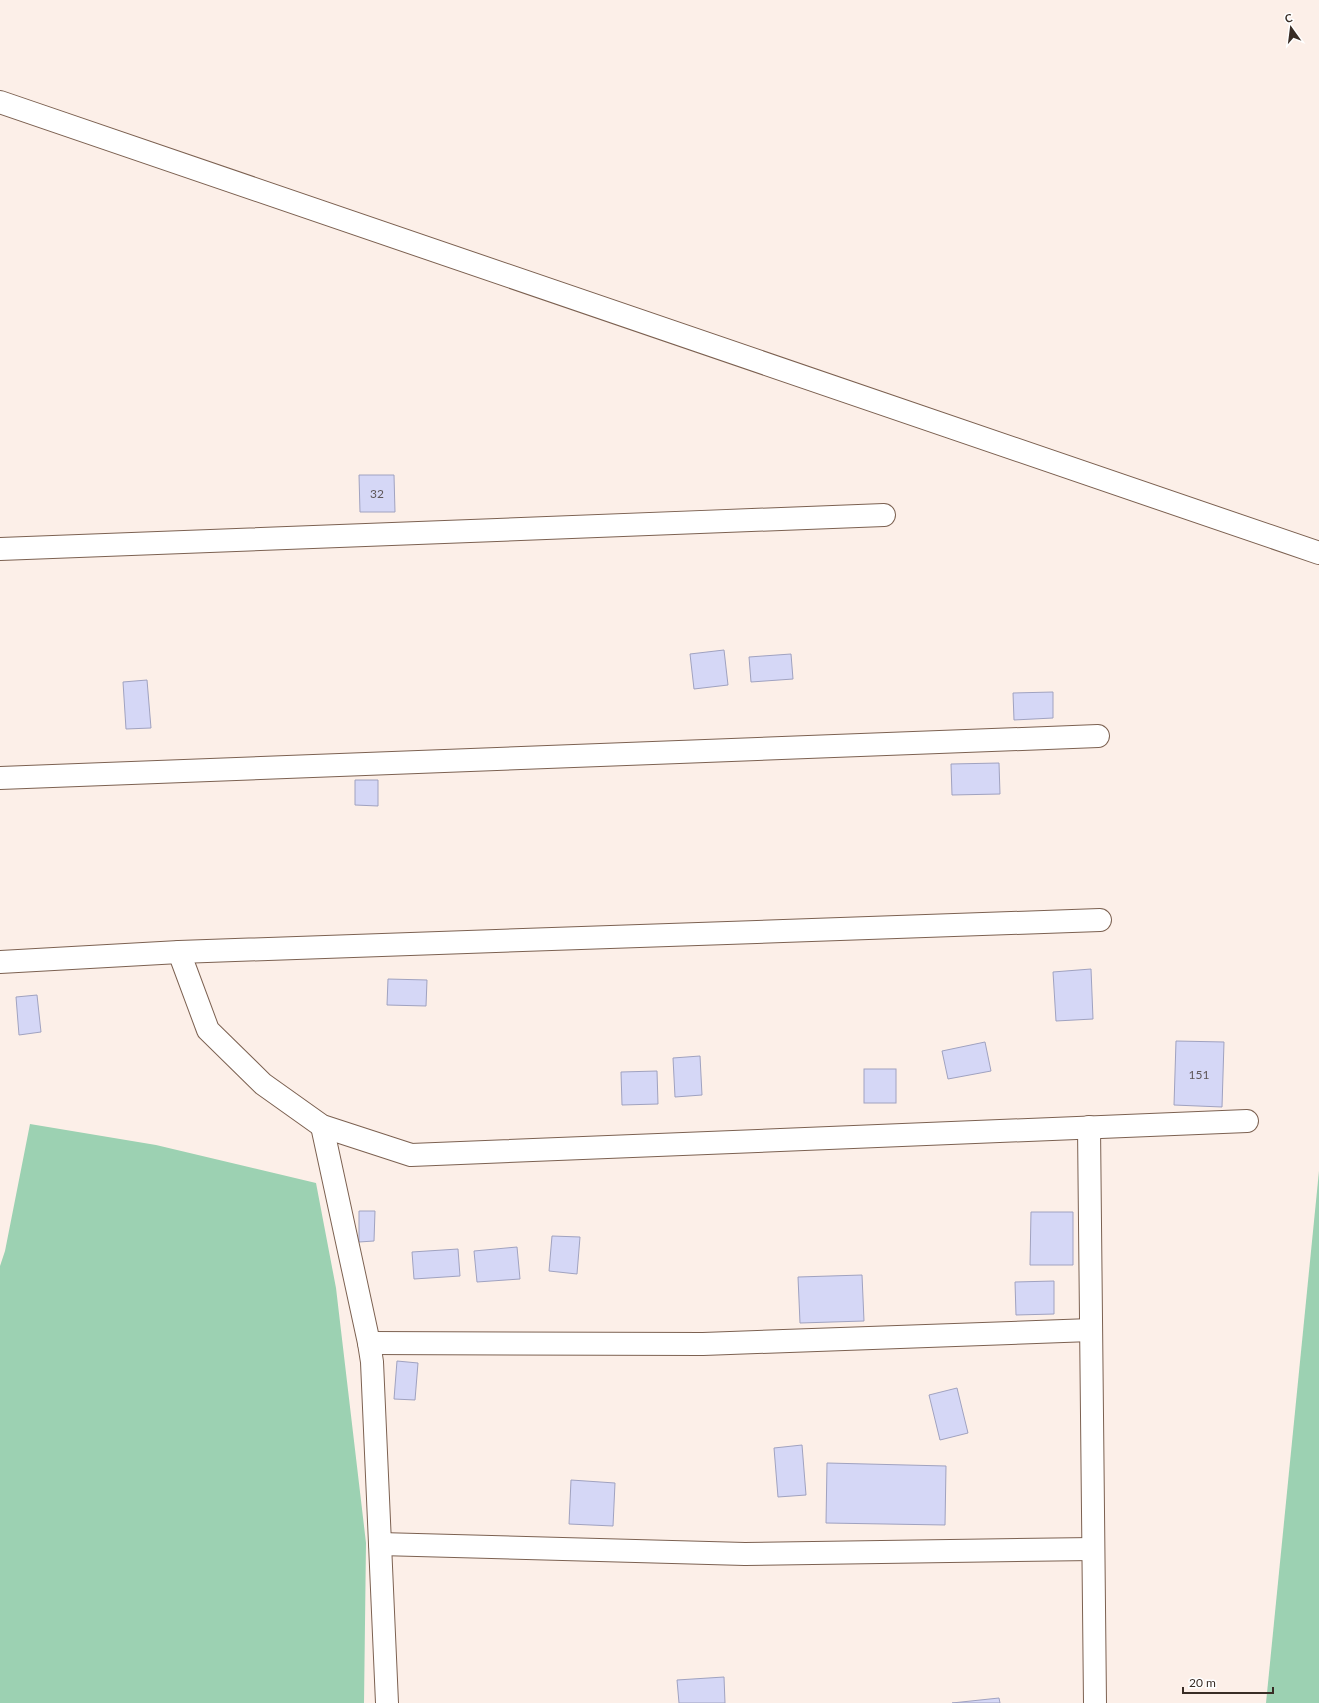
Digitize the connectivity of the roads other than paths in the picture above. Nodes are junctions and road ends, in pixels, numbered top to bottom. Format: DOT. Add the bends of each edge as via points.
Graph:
graph roads {
  1 [pos="0,102"];
  2 [pos="884,515"];
  3 [pos="0,549"];
  4 [pos="1319,553"];
  5 [pos="1098,736"];
  6 [pos="0,778"];
  7 [pos="1100,920"];
  8 [pos="179,952"];
  9 [pos="0,962"];
  10 [pos="1247,1121"];
  11 [pos="322,1126"];
  12 [pos="1089,1127"];
  13 [pos="1091,1330"];
  14 [pos="369,1343"];
  15 [pos="380,1544"];
  16 [pos="1093,1549"];
  17 [pos="387,1703"];
  18 [pos="1095,1703"];
  1 -- 4 [label="street"];
  2 -- 3 [label="street"];
  5 -- 6 [label="street"];
  7 -- 8 [label="street"];
  8 -- 9 [label="street"];
  8 -- 11 [label="street" via="208,1030 263,1084"];
  10 -- 12 [label="street"];
  11 -- 12 [label="street" via="411,1155"];
  11 -- 14 [label="street"];
  12 -- 13 [label="street"];
  13 -- 14 [label="street" via="703,1344"];
  13 -- 16 [label="street"];
  14 -- 15 [label="street"];
  15 -- 16 [label="street" via="745,1554"];
  15 -- 17 [label="street"];
  16 -- 18 [label="street"];
}
